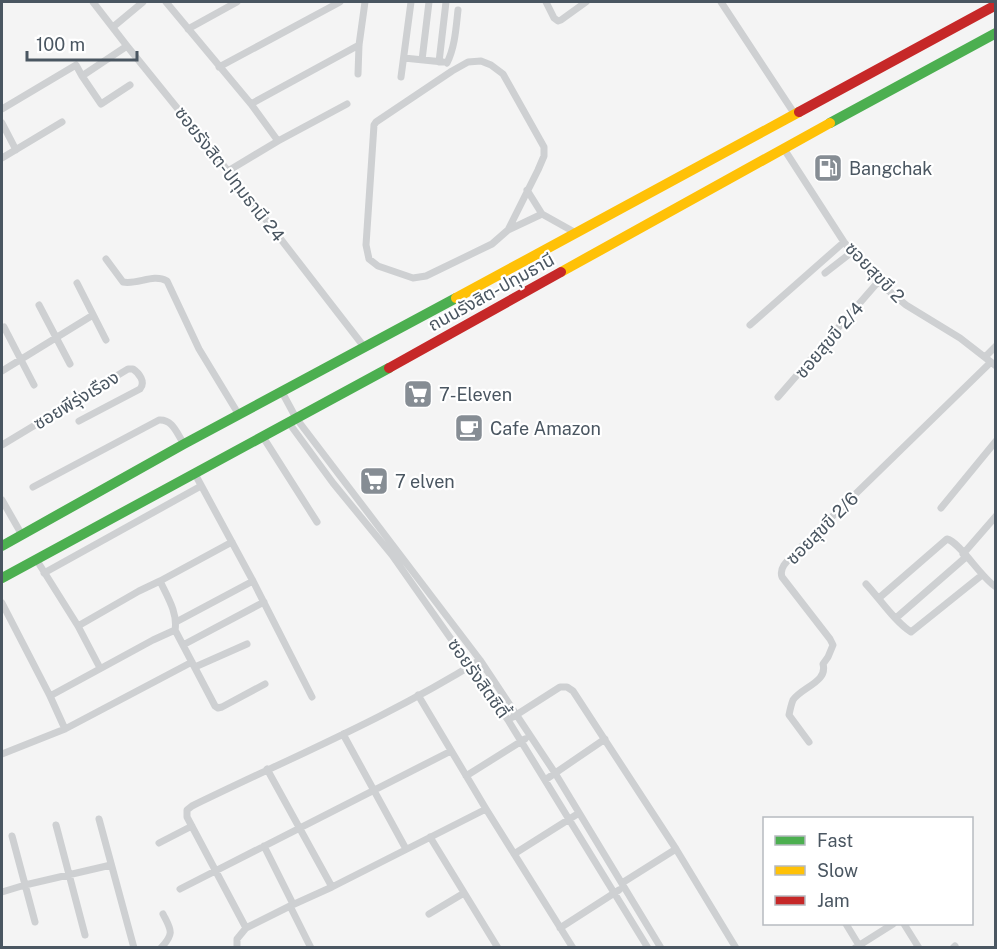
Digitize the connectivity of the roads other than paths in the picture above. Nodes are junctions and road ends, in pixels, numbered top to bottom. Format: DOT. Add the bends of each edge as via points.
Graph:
graph roads {
  1 [pos="93,2"];
  2 [pos="143,2"];
  3 [pos="166,2"];
  4 [pos="237,2"];
  5 [pos="340,2"];
  6 [pos="365,2"];
  7 [pos="411,2"];
  8 [pos="429,2"];
  9 [pos="446,2"];
  10 [pos="546,2"];
  11 [pos="586,2"];
  12 [pos="721,2"];
  13 [pos="576,5"];
  14 [pos="996,5"];
  15 [pos="458,10"];
  16 [pos="112,27"];
  17 [pos="188,29"];
  18 [pos="996,33"];
  19 [pos="359,45"];
  20 [pos="127,46"];
  21 [pos="404,58"];
  22 [pos="422,60"];
  23 [pos="443,62"];
  24 [pos="219,67"];
  25 [pos="452,71"];
  26 [pos="358,74"];
  27 [pos="82,75"];
  28 [pos="401,77"];
  29 [pos="130,85"];
  30 [pos="251,104"];
  31 [pos="346,104"];
  32 [pos="2,109"];
  33 [pos="794,113"];
  34 [pos="62,122"];
  35 [pos="2,123"];
  36 [pos="278,141"];
  37 [pos="784,149"];
  38 [pos="16,150"];
  39 [pos="2,158"];
  40 [pos="228,171"];
  41 [pos="527,190"];
  42 [pos="542,214"];
  43 [pos="508,230"];
  44 [pos="576,233"];
  45 [pos="844,242"];
  46 [pos="852,252"];
  47 [pos="106,259"];
  48 [pos="825,273"];
  49 [pos="879,282"];
  50 [pos="77,283"];
  51 [pos="39,306"];
  52 [pos="93,315"];
  53 [pos="750,325"];
  54 [pos="4,327"];
  55 [pos="56,337"];
  56 [pos="106,340"];
  57 [pos="996,345"];
  58 [pos="365,348"];
  59 [pos="21,359"];
  60 [pos="991,362"];
  61 [pos="70,364"];
  62 [pos="2,371"];
  63 [pos="34,385"];
  64 [pos="282,392"];
  65 [pos="778,397"];
  66 [pos="239,416"];
  67 [pos="79,421"];
  68 [pos="293,421"];
  69 [pos="263,437"];
  70 [pos="996,441"];
  71 [pos="184,444"];
  72 [pos="2,445"];
  73 [pos="195,474"];
  74 [pos="201,486"];
  75 [pos="33,487"];
  76 [pos="2,500"];
  77 [pos="940,508"];
  78 [pos="996,516"];
  79 [pos="317,522"];
  80 [pos="22,535"];
  81 [pos="232,542"];
  82 [pos="2,546"];
  83 [pos="965,556"];
  84 [pos="36,559"];
  85 [pos="44,573"];
  86 [pos="982,575"];
  87 [pos="2,578"];
  88 [pos="160,581"];
  89 [pos="253,581"];
  90 [pos="866,584"];
  91 [pos="996,587"];
  92 [pos="879,598"];
  93 [pos="264,602"];
  94 [pos="2,603"];
  95 [pos="896,618"];
  96 [pos="78,626"];
  97 [pos="175,626"];
  98 [pos="183,645"];
  99 [pos="247,645"];
  100 [pos="480,660"];
  101 [pos="193,664"];
  102 [pos="471,666"];
  103 [pos="100,668"];
  104 [pos="265,684"];
  105 [pos="418,695"];
  106 [pos="50,696"];
  107 [pos="312,697"];
  108 [pos="516,715"];
  109 [pos="508,720"];
  110 [pos="65,729"];
  111 [pos="343,734"];
  112 [pos="530,735"];
  113 [pos="605,739"];
  114 [pos="521,741"];
  115 [pos="808,742"];
  116 [pos="451,751"];
  117 [pos="2,754"];
  118 [pos="267,769"];
  119 [pos="555,774"];
  120 [pos="466,776"];
  121 [pos="544,780"];
  122 [pos="374,791"];
  123 [pos="486,809"];
  124 [pos="579,813"];
  125 [pos="99,819"];
  126 [pos="569,819"];
  127 [pos="56,825"];
  128 [pos="192,826"];
  129 [pos="300,828"];
  130 [pos="12,836"];
  131 [pos="430,837"];
  132 [pos="159,843"];
  133 [pos="264,846"];
  134 [pos="406,849"];
  135 [pos="676,849"];
  136 [pos="514,854"];
  137 [pos="111,865"];
  138 [pos="216,870"];
  139 [pos="69,875"];
  140 [pos="25,885"];
  141 [pos="623,885"];
  142 [pos="332,887"];
  143 [pos="180,889"];
  144 [pos="2,892"];
  145 [pos="464,893"];
  146 [pos="615,893"];
  147 [pos="291,905"];
  148 [pos="163,914"];
  149 [pos="429,914"];
  150 [pos="35,922"];
  151 [pos="847,925"];
  152 [pos="891,925"];
  153 [pos="907,925"];
  154 [pos="246,928"];
  155 [pos="560,928"];
  156 [pos="85,935"];
  157 [pos="858,947"];
  158 [pos="134,948"];
  159 [pos="161,948"];
  160 [pos="237,948"];
  161 [pos="311,948"];
  162 [pos="498,948"];
  163 [pos="573,948"];
  164 [pos="648,948"];
  165 [pos="661,948"];
  166 [pos="736,948"];
  167 [pos="919,948"];
  1 -- 16 [label="street, ซอยรังสิต-ปทุมธานี 24"];
  2 -- 16 [label="street"];
  3 -- 17 [label="street"];
  4 -- 17 [label="street"];
  5 -- 24 [label="street"];
  6 -- 19 [label="street"];
  7 -- 21 [label="street"];
  8 -- 22 [label="street"];
  9 -- 23 [label="street"];
  10 -- 13 [label="street" via="556,20"];
  11 -- 13 [label="street"];
  12 -- 33 [label="street"];
  14 -- 33 [label="main road, ถนนรังสิต-ปทุมธานี"];
  15 -- 23 [label="street" via="451,56"];
  16 -- 20 [label="street, ซอยรังสิต-ปทุมธานี 24"];
  17 -- 24 [label="street"];
  18 -- 37 [label="main road, ถนนรังสิต-ปทุมธานี"];
  19 -- 26 [label="street"];
  19 -- 30 [label="street"];
  20 -- 27 [label="street"];
  20 -- 40 [label="street, ซอยรังสิต-ปทุมธานี 24"];
  21 -- 22 [label="street"];
  21 -- 28 [label="street"];
  22 -- 23 [label="street"];
  23 -- 25 [label="street"];
  24 -- 30 [label="street"];
  25 -- 41 [label="street" via="476,60 491,64 503,74 544,147"];
  25 -- 43 [label="street" via="374,125 366,245 369,259 378,266 419,278 492,244"];
  27 -- 29 [label="street" via="101,104"];
  27 -- 32 [label="street" via="76,65"];
  30 -- 36 [label="street"];
  31 -- 36 [label="street"];
  33 -- 44 [label="main road, ถนนรังสิต-ปทุมธานี"];
  34 -- 38 [label="street"];
  35 -- 38 [label="street"];
  36 -- 40 [label="street"];
  37 -- 45 [label="street, ซอยสุขขี 2"];
  37 -- 68 [label="main road, ถนนรังสิต-ปทุมธานี"];
  38 -- 39 [label="street"];
  40 -- 58 [label="street, ซอยรังสิต-ปทุมธานี 24"];
  41 -- 42 [label="street"];
  41 -- 43 [label="street"];
  42 -- 43 [label="street"];
  42 -- 44 [label="street"];
  44 -- 58 [label="main road, ถนนรังสิต-ปทุมธานี"];
  45 -- 46 [label="street, ซอยสุขขี 2"];
  45 -- 53 [label="street"];
  46 -- 48 [label="street"];
  46 -- 49 [label="street, ซอยสุขขี 2"];
  47 -- 66 [label="street" via="123,282 130,284 155,277 167,281 199,349"];
  49 -- 60 [label="street, ซอยสุขขี 2" via="906,305"];
  49 -- 65 [label="street, ซอยสุขขี 2/4"];
  50 -- 52 [label="street"];
  51 -- 55 [label="street"];
  52 -- 55 [label="street"];
  52 -- 56 [label="street"];
  54 -- 59 [label="street"];
  55 -- 59 [label="street"];
  55 -- 61 [label="street"];
  57 -- 60 [label="street"];
  58 -- 64 [label="main road, ถนนรังสิต-ปทุมธานี"];
  59 -- 62 [label="street"];
  59 -- 63 [label="street"];
  60 -- 115 [label="street, ซอยสุขขี 2/6" via="781,569 782,577 833,645 822,675 794,699 790,709 789,715"];
  64 -- 66 [label="main road, ถนนรังสิต-ปทุมธานี"];
  64 -- 68 [label="street"];
  66 -- 71 [label="main road, ถนนรังสิต-ปทุมธานี"];
  67 -- 72 [label="street, ซอยพีรุ่งเรือง" via="140,389 143,382 137,372 128,369"];
  68 -- 69 [label="main road, ถนนรังสิต-ปทุมธานี"];
  68 -- 100 [label="street, ซอยรังสิตซิตี้"];
  68 -- 102 [label="street, ซอยรังสิตซิตี้" via="333,483 393,555"];
  69 -- 73 [label="main road, ถนนรังสิต-ปทุมธานี"];
  69 -- 79 [label="street"];
  70 -- 77 [label="street"];
  71 -- 75 [label="street" via="170,422 159,420"];
  71 -- 80 [label="main road, ถนนรังสิต-ปทุมธานี"];
  73 -- 74 [label="street"];
  73 -- 84 [label="main road, ถนนรังสิต-ปทุมธานี"];
  74 -- 81 [label="street"];
  74 -- 85 [label="street"];
  76 -- 80 [label="street"];
  78 -- 83 [label="street"];
  80 -- 82 [label="main road, ถนนรังสิต-ปทุมธานี"];
  81 -- 88 [label="street"];
  81 -- 89 [label="street"];
  83 -- 86 [label="street"];
  83 -- 92 [label="street" via="954,542 946,540"];
  83 -- 95 [label="street"];
  84 -- 85 [label="street"];
  84 -- 87 [label="main road, ถนนรังสิต-ปทุมธานี"];
  85 -- 96 [label="street"];
  86 -- 91 [label="street"];
  86 -- 95 [label="street" via="915,631 908,631"];
  88 -- 96 [label="street"];
  88 -- 97 [label="street" via="175,615"];
  89 -- 93 [label="street"];
  89 -- 97 [label="street"];
  90 -- 92 [label="street"];
  92 -- 95 [label="street"];
  93 -- 98 [label="street"];
  93 -- 107 [label="street"];
  94 -- 106 [label="street"];
  96 -- 103 [label="street"];
  97 -- 98 [label="street"];
  97 -- 103 [label="street"];
  98 -- 101 [label="street"];
  99 -- 101 [label="street"];
  100 -- 102 [label="street"];
  100 -- 108 [label="street, ซอยรังสิตซิตี้"];
  101 -- 104 [label="street" via="218,708"];
  101 -- 110 [label="street"];
  102 -- 105 [label="street"];
  102 -- 109 [label="street, ซอยรังสิตซิตี้"];
  103 -- 106 [label="street"];
  105 -- 111 [label="street"];
  105 -- 116 [label="street"];
  106 -- 110 [label="street"];
  108 -- 109 [label="street"];
  108 -- 112 [label="street, ซอยรังสิตซิตี้"];
  108 -- 113 [label="street" via="560,687 567,687"];
  109 -- 114 [label="street, ซอยรังสิตซิตี้"];
  110 -- 117 [label="street"];
  111 -- 118 [label="street"];
  111 -- 122 [label="street"];
  112 -- 114 [label="street"];
  112 -- 119 [label="street, ซอยรังสิตซิตี้"];
  113 -- 119 [label="street"];
  113 -- 135 [label="street"];
  114 -- 120 [label="street"];
  114 -- 121 [label="street, ซอยรังสิตซิตี้"];
  116 -- 120 [label="street"];
  116 -- 122 [label="street"];
  118 -- 128 [label="street" via="192,806 187,817"];
  118 -- 129 [label="street"];
  119 -- 121 [label="street"];
  119 -- 124 [label="street, ซอยรังสิตซิตี้"];
  120 -- 123 [label="street"];
  121 -- 126 [label="street, ซอยรังสิตซิตี้"];
  122 -- 129 [label="street"];
  122 -- 134 [label="street"];
  123 -- 131 [label="street"];
  123 -- 136 [label="street"];
  124 -- 126 [label="street"];
  124 -- 141 [label="street, ซอยรังสิตซิตี้"];
  125 -- 137 [label="street"];
  126 -- 136 [label="street"];
  126 -- 146 [label="street, ซอยรังสิตซิตี้"];
  127 -- 139 [label="street"];
  128 -- 132 [label="street"];
  128 -- 138 [label="street"];
  129 -- 133 [label="street"];
  129 -- 142 [label="street"];
  130 -- 140 [label="street"];
  131 -- 134 [label="street"];
  131 -- 145 [label="street"];
  133 -- 138 [label="street"];
  133 -- 147 [label="street"];
  134 -- 142 [label="street"];
  135 -- 141 [label="street"];
  135 -- 166 [label="street"];
  136 -- 155 [label="street"];
  137 -- 139 [label="street"];
  137 -- 158 [label="street"];
  138 -- 143 [label="street"];
  138 -- 154 [label="street"];
  139 -- 140 [label="street"];
  139 -- 156 [label="street"];
  140 -- 144 [label="street"];
  140 -- 150 [label="street"];
  141 -- 146 [label="street"];
  141 -- 165 [label="street, ซอยรังสิตซิตี้"];
  142 -- 147 [label="street"];
  145 -- 149 [label="street"];
  145 -- 162 [label="street"];
  146 -- 155 [label="street"];
  146 -- 164 [label="street, ซอยรังสิตซิตี้"];
  147 -- 154 [label="street"];
  147 -- 161 [label="street"];
  148 -- 159 [label="street" via="171,934"];
  151 -- 157 [label="street"];
  152 -- 157 [label="street"];
  153 -- 167 [label="street"];
  154 -- 160 [label="street" via="237,939"];
  155 -- 163 [label="street"];
}
